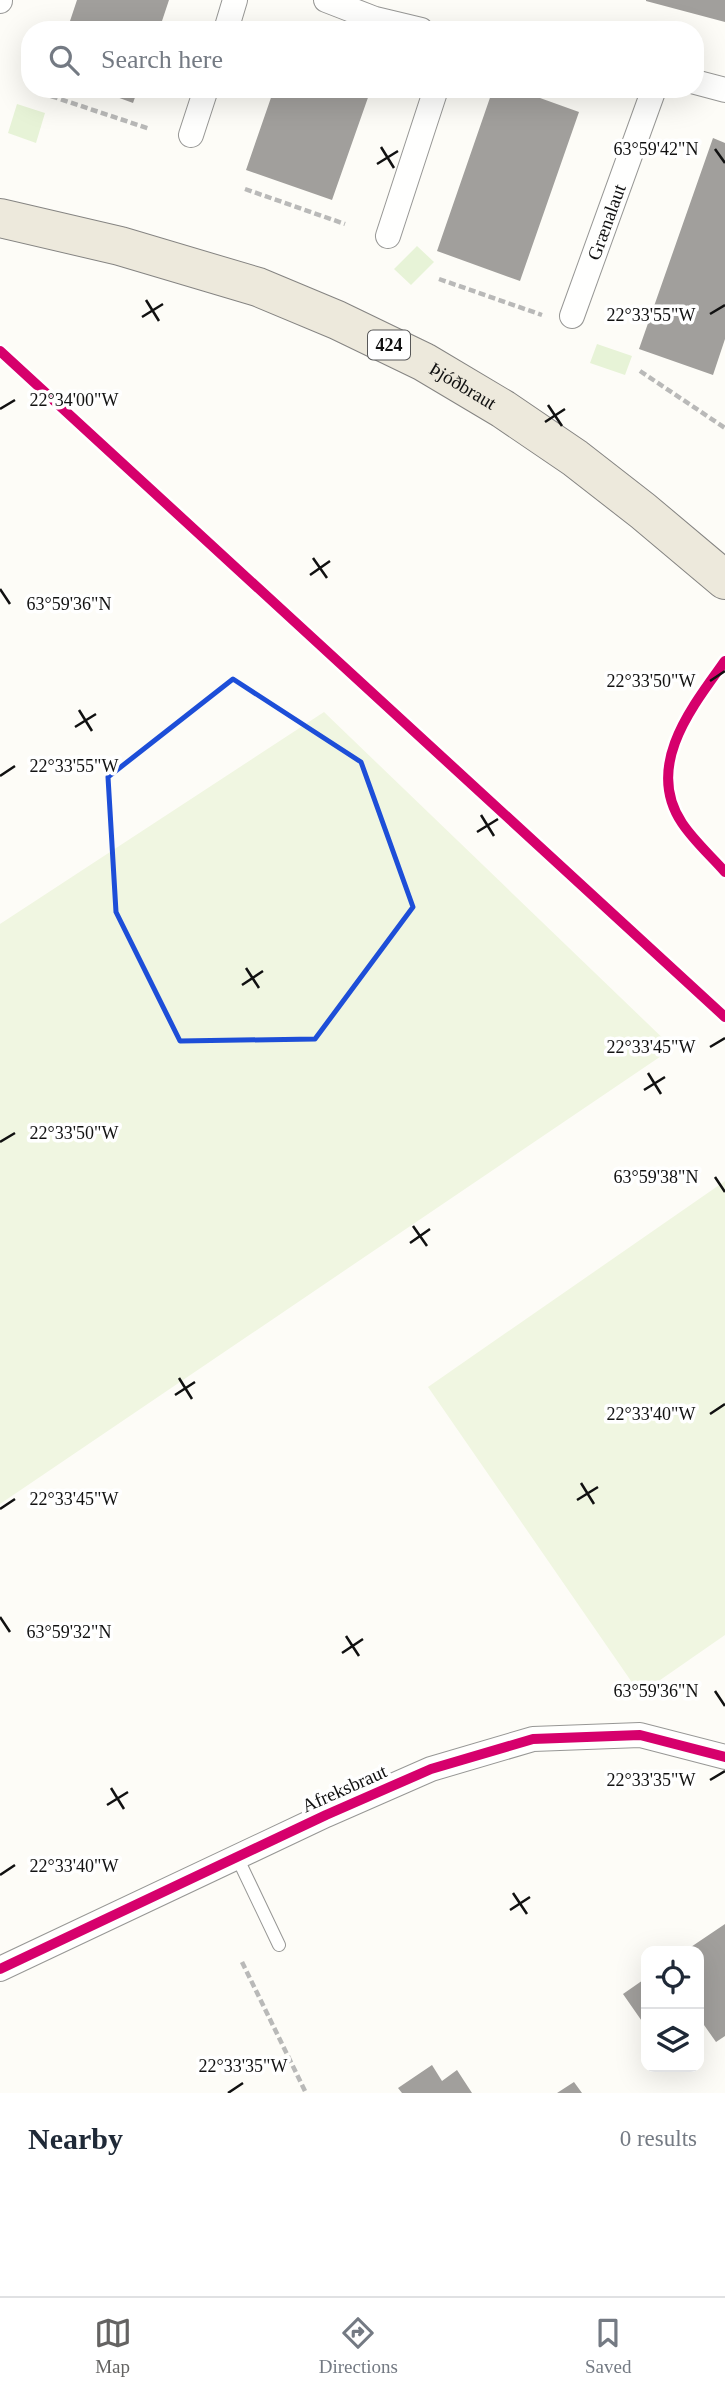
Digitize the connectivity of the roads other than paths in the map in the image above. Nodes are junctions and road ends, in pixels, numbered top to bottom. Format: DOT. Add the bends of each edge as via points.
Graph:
graph roads {
  1 [pos="235,0"];
  2 [pos="326,0"];
  3 [pos="229,21"];
  4 [pos="384,21"];
  5 [pos="704,84"];
  6 [pos="725,90"];
  7 [pos="203,98"];
  8 [pos="433,98"];
  9 [pos="651,98"];
  10 [pos="191,135"];
  11 [pos="0,218"];
  12 [pos="388,236"];
  13 [pos="572,316"];
  14 [pos="725,580"];
  15 [pos="725,1757"];
  16 [pos="237,1857"];
  17 [pos="279,1945"];
  18 [pos="0,1969"];
  1 -- 3 [label="street"];
  2 -- 4 [label="street"];
  5 -- 6 [label="street"];
  7 -- 10 [label="street"];
  8 -- 12 [label="street"];
  9 -- 13 [label="street, Grænalaut"];
  11 -- 14 [label="main road, Þjóðbraut / 424" via="120,246 258,287 411,356 503,409 575,458"];
  15 -- 16 [label="street, Afreksbraut" via="640,1735 533,1739 430,1769"];
  16 -- 17 [label="lane"];
  16 -- 18 [label="street, Afreksbraut"];
}
